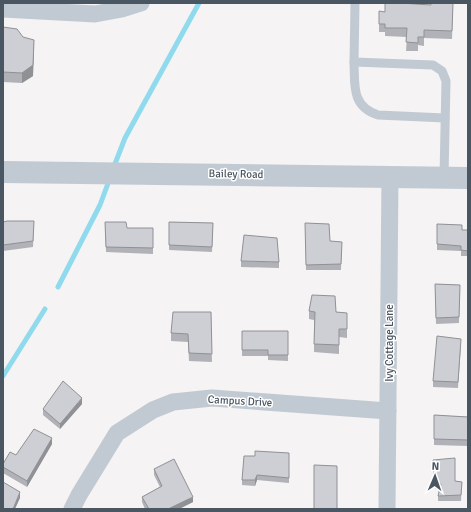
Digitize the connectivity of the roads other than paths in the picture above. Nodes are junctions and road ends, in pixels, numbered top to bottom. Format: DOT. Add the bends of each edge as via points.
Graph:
graph roads {
  1 [pos="141,3"];
  2 [pos="355,3"];
  3 [pos="3,9"];
  4 [pos="354,62"];
  5 [pos="445,118"];
  6 [pos="3,172"];
  7 [pos="390,176"];
  8 [pos="444,177"];
  9 [pos="468,178"];
  10 [pos="388,411"];
  11 [pos="72,509"];
  12 [pos="387,509"];
  1 -- 3 [label="street" via="94,14"];
  2 -- 4 [label="lane"];
  4 -- 5 [label="lane" via="355,92 368,112 378,115"];
  4 -- 5 [label="lane" via="433,65 439,68 446,81"];
  5 -- 8 [label="lane"];
  6 -- 7 [label="street, Bailey Road"];
  7 -- 8 [label="street, Bailey Road"];
  7 -- 10 [label="street, Ivy Cottage Lane"];
  8 -- 9 [label="street, Bailey Road"];
  10 -- 11 [label="street, Campus Drive" via="212,398 172,402 153,410 117,433"];
  10 -- 12 [label="street, Ivy Cottage Lane"];
}
